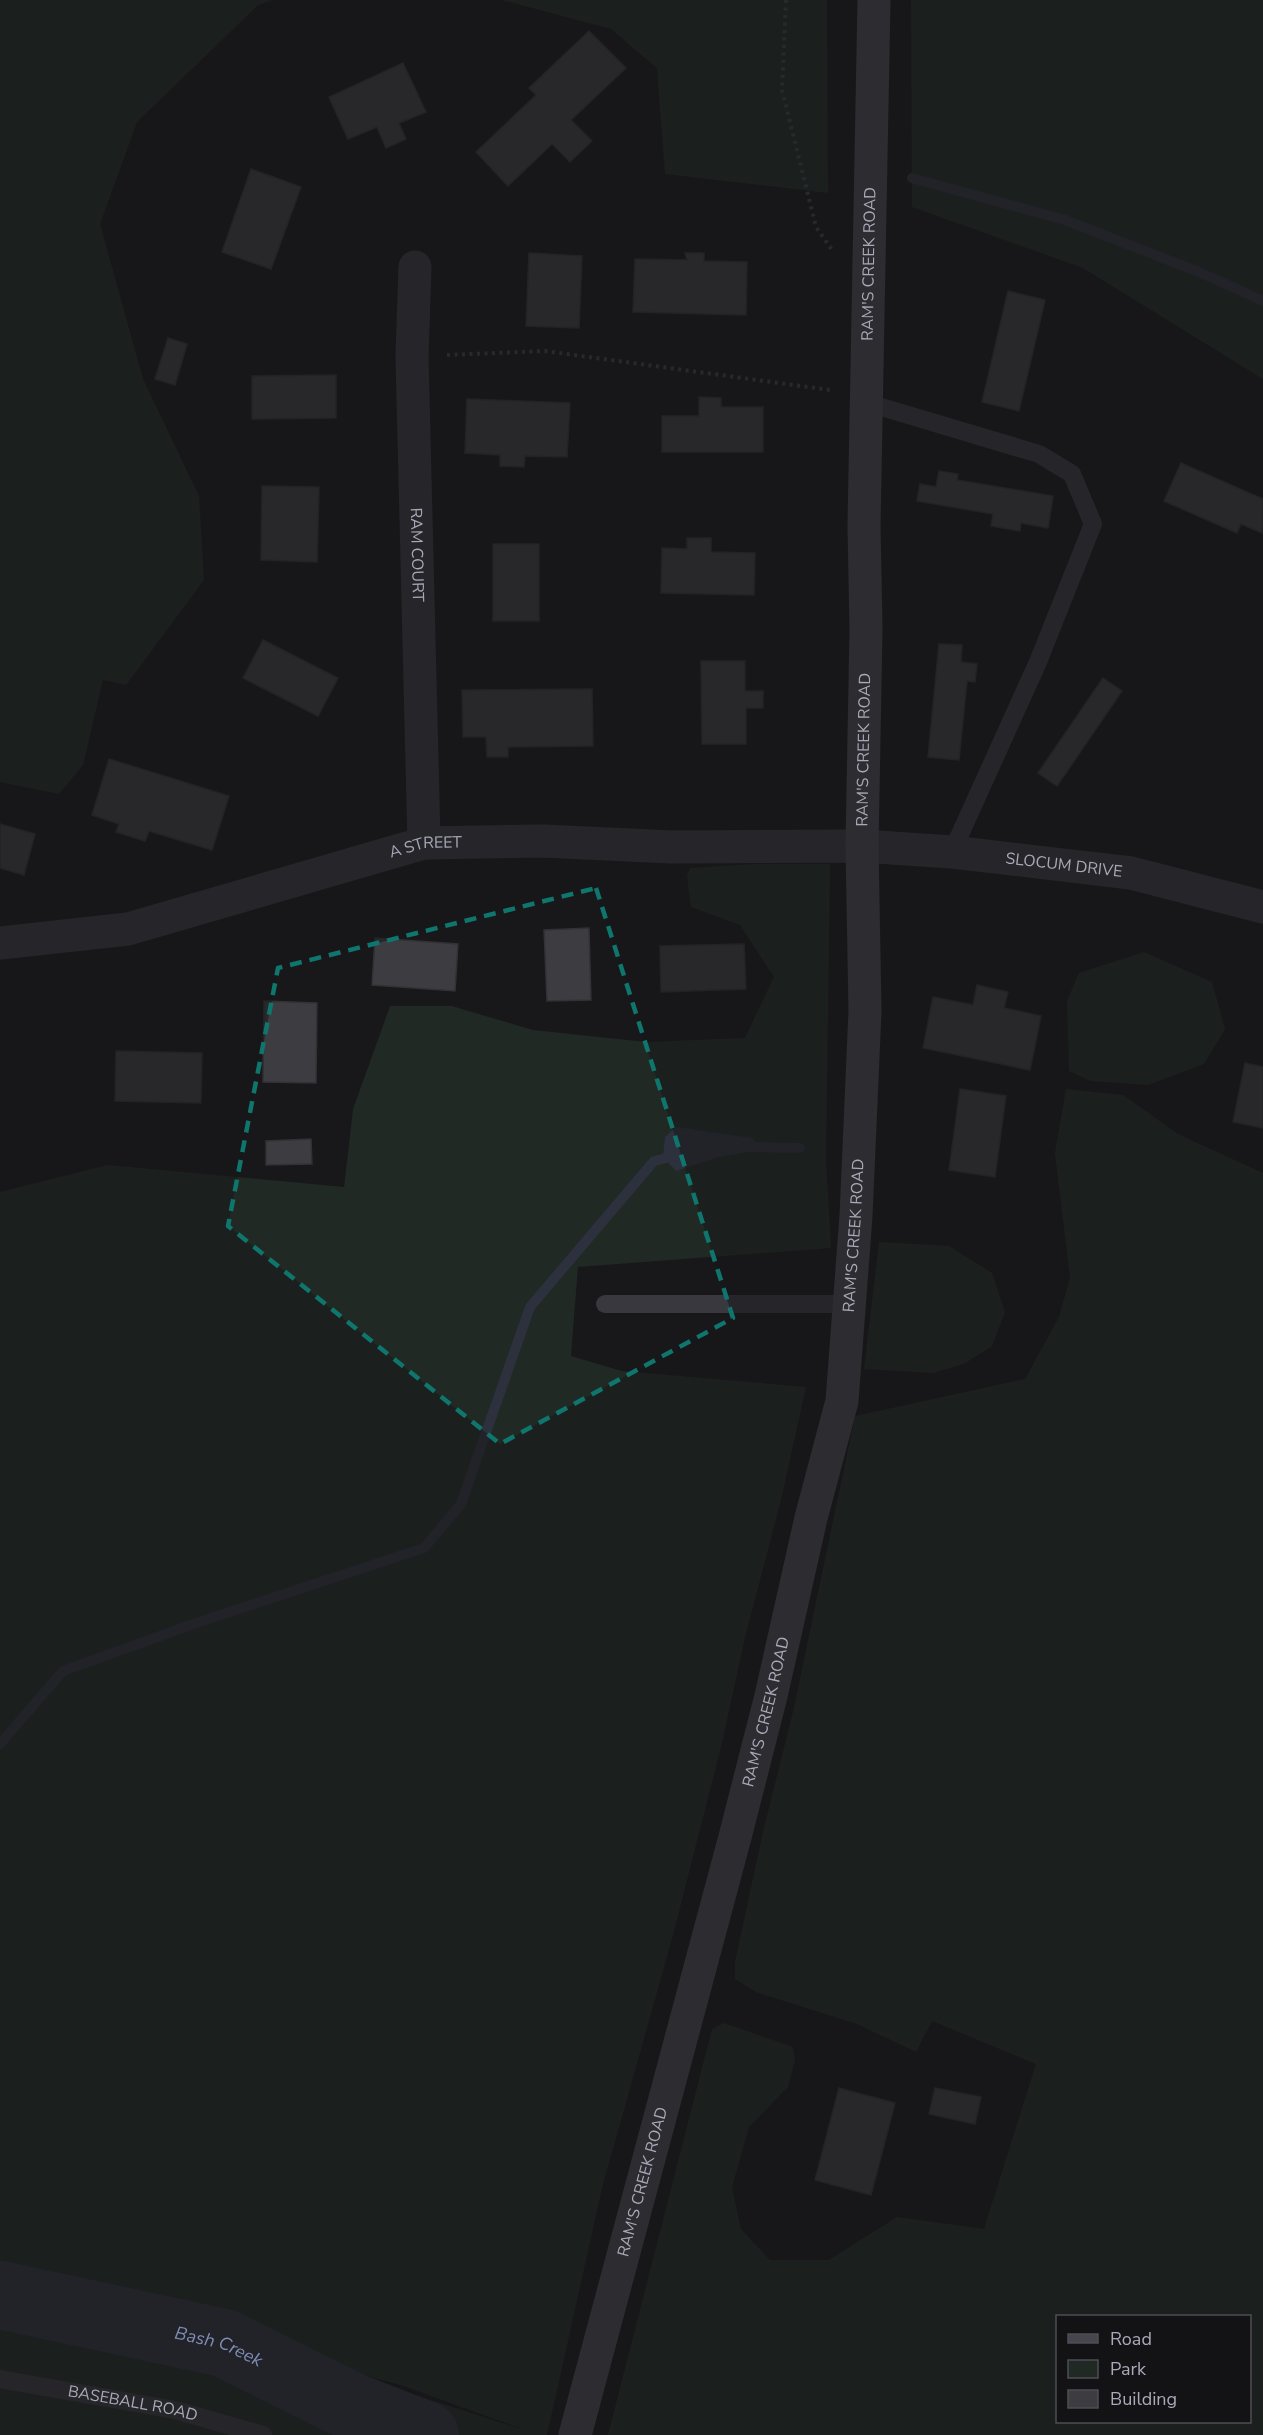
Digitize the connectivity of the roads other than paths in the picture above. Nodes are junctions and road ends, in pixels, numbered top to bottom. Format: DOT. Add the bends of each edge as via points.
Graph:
graph roads {
  1 [pos="874,0"];
  2 [pos="415,267"];
  3 [pos="868,403"];
  4 [pos="424,843"];
  5 [pos="862,846"];
  6 [pos="952,852"];
  7 [pos="1263,907"];
  8 [pos="0,943"];
  9 [pos="606,1304"];
  10 [pos="849,1304"];
  11 [pos="0,2379"];
  12 [pos="263,2435"];
  13 [pos="575,2435"];
  1 -- 3 [label="street, RAM'S CREEK ROAD"];
  2 -- 4 [label="street, RAM COURT" via="412,356"];
  3 -- 5 [label="street, RAM'S CREEK ROAD"];
  3 -- 6 [label="lane" via="1039,453 1072,474 1093,524 1042,653"];
  4 -- 5 [label="street, A STREET"];
  4 -- 8 [label="street, A STREET" via="128,929"];
  5 -- 6 [label="street, SLOCUM DRIVE"];
  5 -- 10 [label="street, RAM'S CREEK ROAD" via="865,1011"];
  6 -- 7 [label="street, SLOCUM DRIVE" via="1131,873"];
  9 -- 10 [label="lane"];
  10 -- 13 [label="street, RAM'S CREEK ROAD" via="842,1401 771,1696"];
  11 -- 12 [label="lane, BASEBALL ROAD" via="175,2410"];
}
